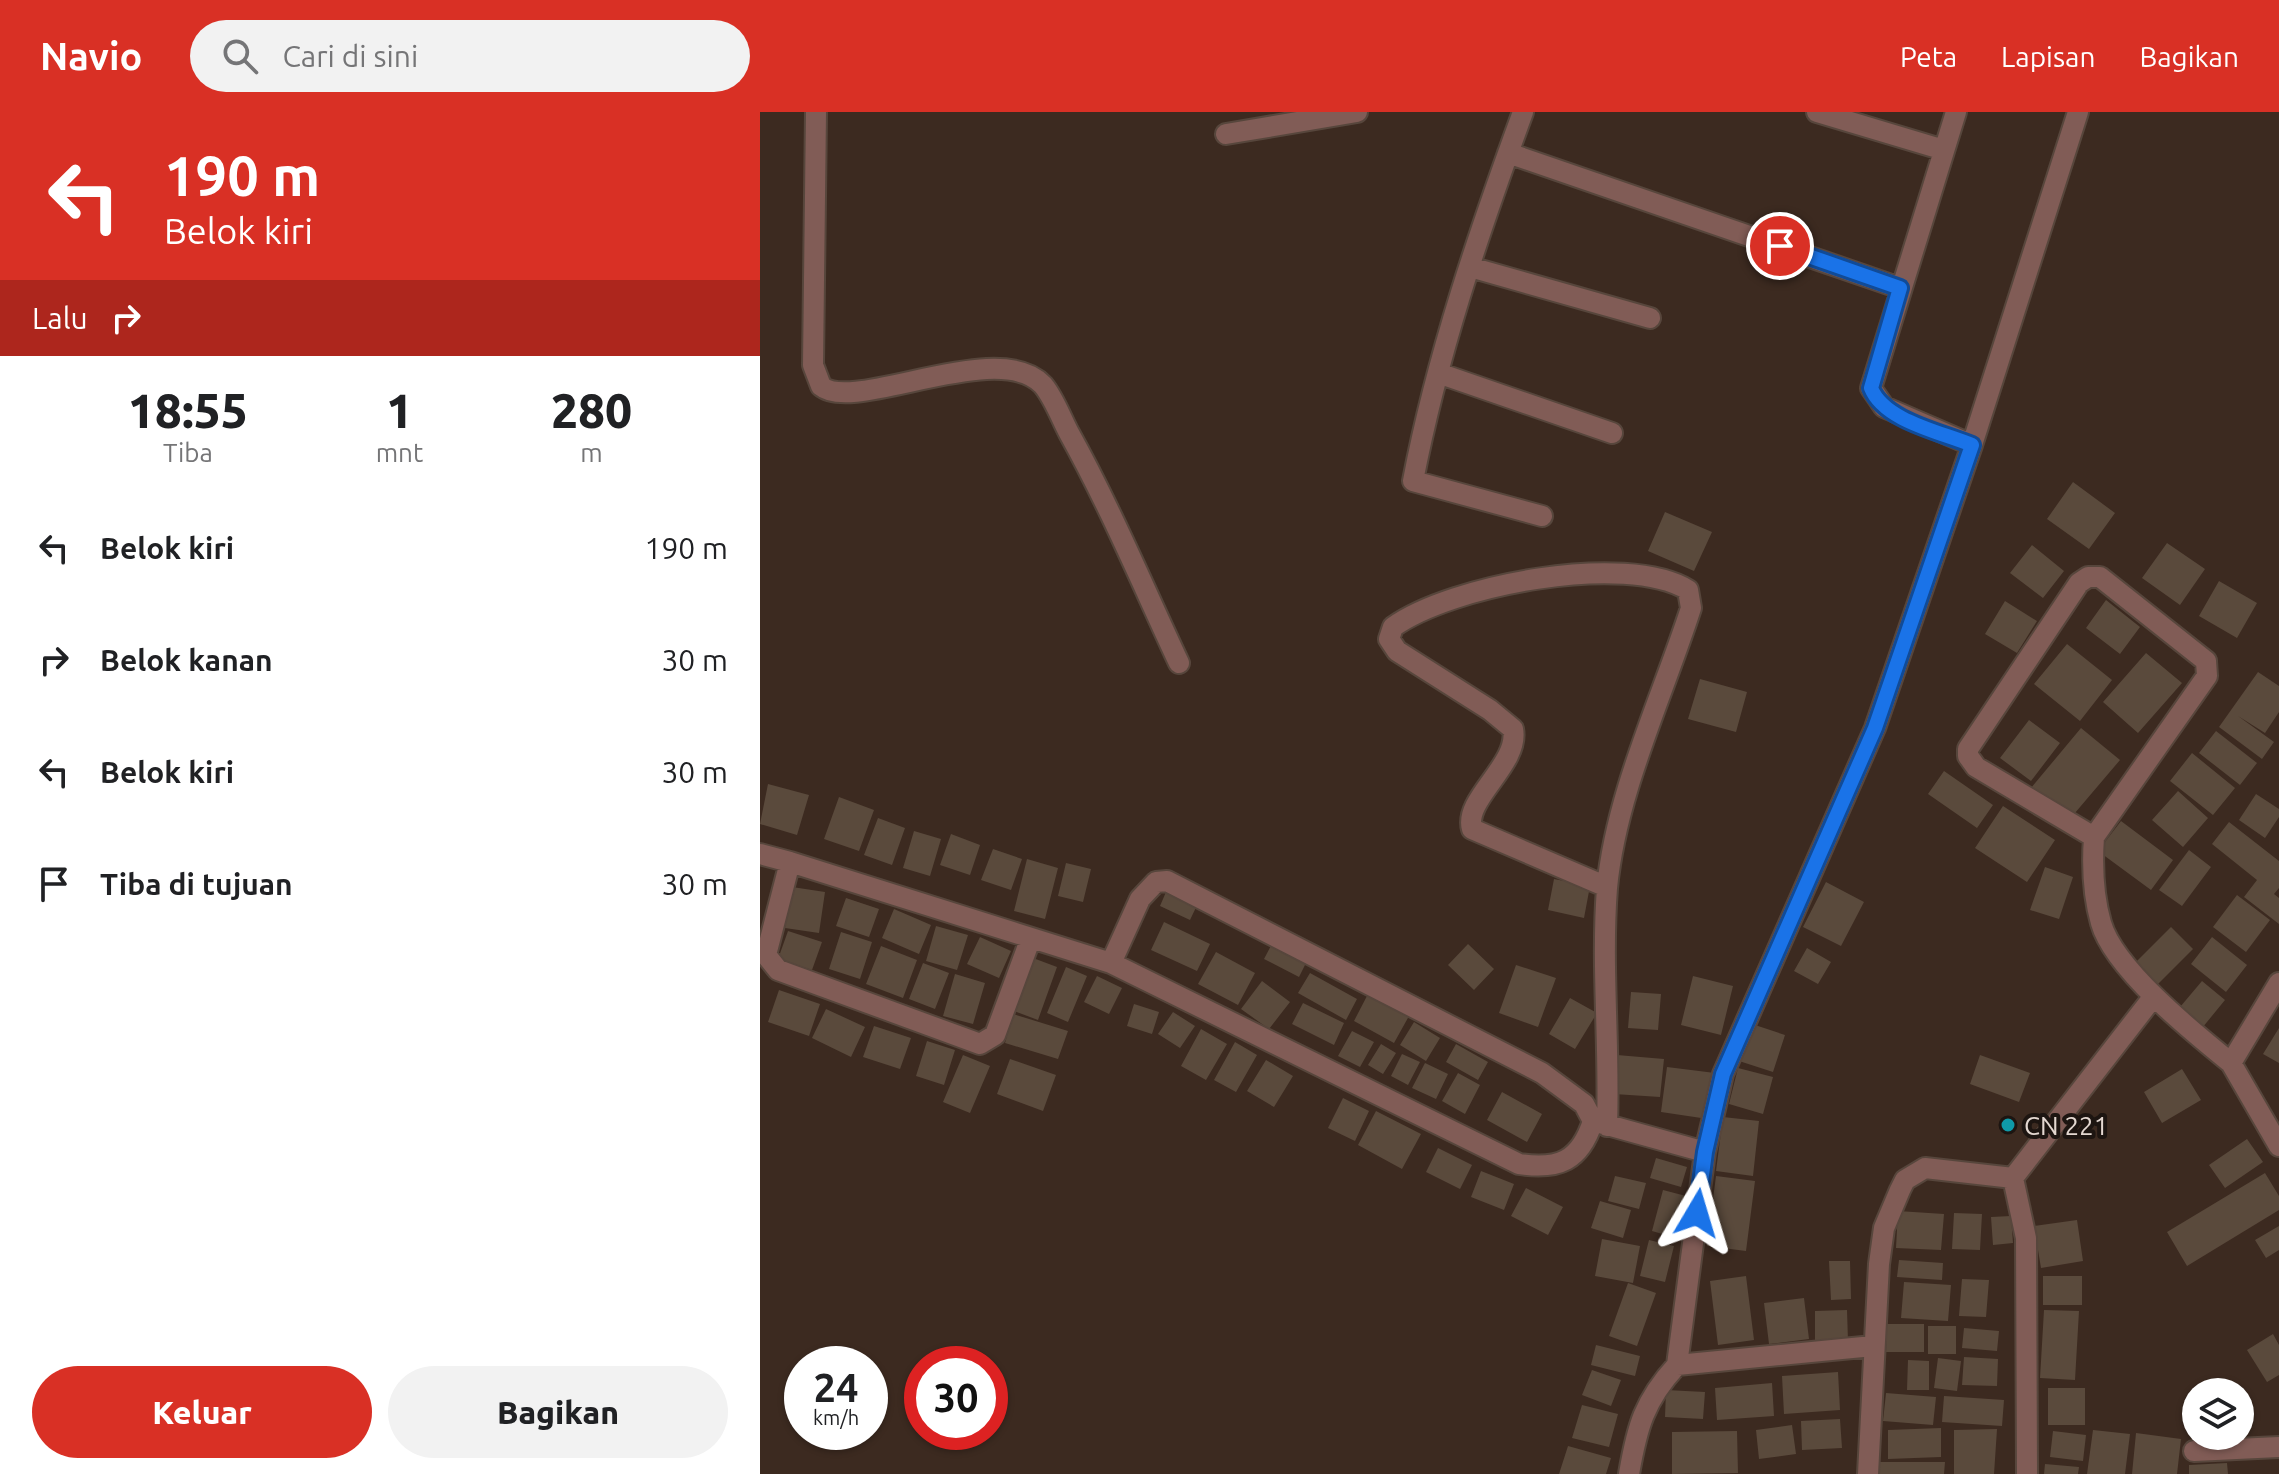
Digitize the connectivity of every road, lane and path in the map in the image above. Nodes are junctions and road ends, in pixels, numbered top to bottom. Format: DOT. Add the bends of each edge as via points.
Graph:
graph roads {
  1 [pos="816,112"];
  2 [pos="1357,112"];
  3 [pos="1523,112"];
  4 [pos="1817,112"];
  5 [pos="1956,112"];
  6 [pos="2078,112"];
  7 [pos="1226,134"];
  8 [pos="1944,150"];
  9 [pos="1508,153"];
  10 [pos="1470,267"];
  11 [pos="1900,288"];
  12 [pos="1650,318"];
  13 [pos="1438,373"];
  14 [pos="1612,433"];
  15 [pos="1972,445"];
  16 [pos="1542,516"];
  17 [pos="1179,663"];
  18 [pos="2094,837"];
  19 [pos="760,854"];
  20 [pos="790,862"];
  21 [pos="1607,887"];
  22 [pos="1030,940"];
  23 [pos="1111,963"];
  24 [pos="2279,983"];
  25 [pos="2154,996"];
  26 [pos="2231,1063"];
  27 [pos="1600,1124"];
  28 [pos="2279,1146"];
  29 [pos="1705,1152"];
  30 [pos="2013,1178"];
  31 [pos="1873,1346"];
  32 [pos="1677,1365"];
  33 [pos="2279,1447"];
  34 [pos="2194,1451"];
  35 [pos="1629,1474"];
  36 [pos="1868,1474"];
  37 [pos="2027,1474"];
  1 -- 17 [label="street" via="813,365 821,386 836,394 992,370 1022,372 1042,385 1084,460"];
  2 -- 7 [label="street"];
  3 -- 9 [label="street"];
  4 -- 8 [label="street"];
  5 -- 8 [label="street"];
  6 -- 15 [label="street"];
  8 -- 11 [label="street"];
  9 -- 10 [label="street"];
  9 -- 11 [label="street"];
  10 -- 12 [label="street"];
  10 -- 13 [label="street"];
  11 -- 15 [label="street" via="1871,388 1875,398 1884,407"];
  13 -- 14 [label="street"];
  13 -- 16 [label="street" via="1413,481"];
  15 -- 29 [label="street" via="1875,728 1723,1074"];
  18 -- 18 [label="street" via="2208,670 2199,652 2100,577 2088,577 2062,609 1968,749 1976,767"];
  18 -- 25 [label="street" via="2101,926"];
  19 -- 20 [label="street"];
  20 -- 22 [label="street"];
  20 -- 22 [label="street" via="766,950 778,970 976,1044 995,1035"];
  21 -- 21 [label="street" via="1472,829 1472,814 1512,748 1513,729 1397,651 1389,639 1393,627 1482,590 1591,572 1664,579 1688,590 1691,608 1636,770"];
  21 -- 27 [label="street"];
  22 -- 23 [label="street"];
  23 -- 27 [label="street" via="1519,1164 1547,1168 1562,1162"];
  23 -- 27 [label="street" via="1140,899 1156,882 1167,881 1542,1073 1584,1104"];
  24 -- 26 [label="street"];
  25 -- 26 [label="street"];
  25 -- 30 [label="street"];
  26 -- 28 [label="street"];
  27 -- 29 [label="street"];
  29 -- 32 [label="street"];
  30 -- 31 [label="street" via="1925,1168 1905,1180 1884,1228"];
  30 -- 37 [label="street" via="2026,1238"];
  31 -- 32 [label="street"];
  31 -- 36 [label="street"];
  32 -- 35 [label="street" via="1652,1392 1636,1432"];
  33 -- 34 [label="street"];
}
